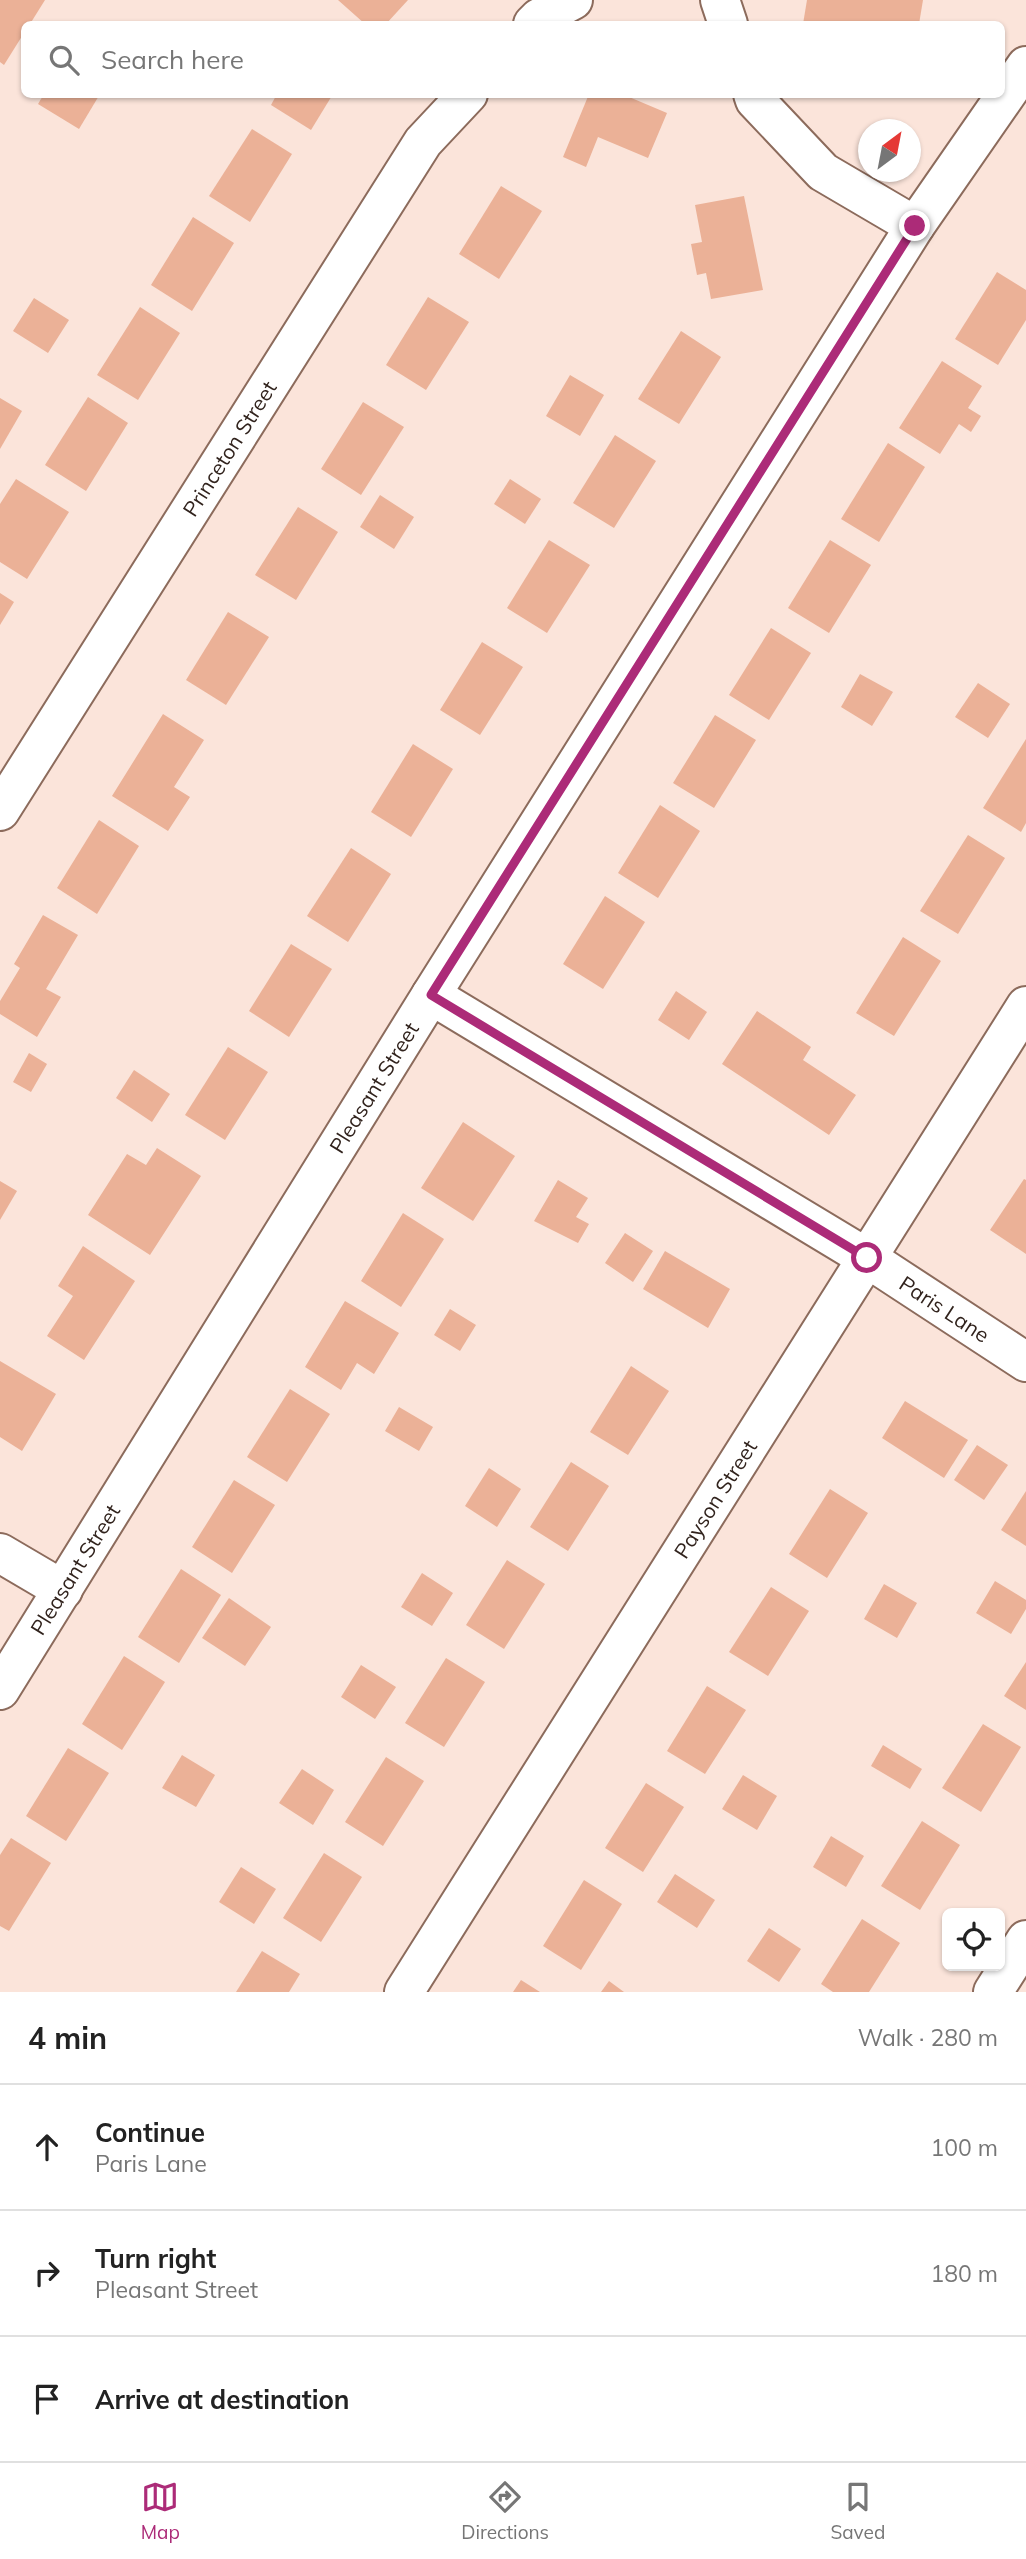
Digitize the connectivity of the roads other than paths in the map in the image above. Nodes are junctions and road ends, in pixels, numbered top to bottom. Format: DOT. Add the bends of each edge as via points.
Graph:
graph roads {
  1 [pos="573,0"];
  2 [pos="720,0"];
  3 [pos="536,21"];
  4 [pos="727,21"];
  5 [pos="1026,66"];
  6 [pos="1005,96"];
  7 [pos="464,98"];
  8 [pos="754,98"];
  9 [pos="1004,98"];
  10 [pos="915,226"];
  11 [pos="0,811"];
  12 [pos="431,995"];
  13 [pos="1026,1006"];
  14 [pos="867,1258"];
  15 [pos="1026,1362"];
  16 [pos="0,1553"];
  17 [pos="63,1590"];
  18 [pos="0,1690"];
  19 [pos="1026,1940"];
  20 [pos="404,1992"];
  21 [pos="993,1992"];
  1 -- 3 [label="street"];
  2 -- 4 [label="street"];
  5 -- 6 [label="street, Pleasant Street"];
  7 -- 11 [label="street, Princeton Street" via="424,142"];
  8 -- 10 [label="street" via="823,172"];
  9 -- 10 [label="street, Pleasant Street"];
  10 -- 12 [label="street, Pleasant Street"];
  12 -- 14 [label="street, Paris Lane"];
  12 -- 17 [label="street, Pleasant Street"];
  13 -- 14 [label="street, Payson Street"];
  14 -- 15 [label="street, Paris Lane"];
  14 -- 20 [label="street, Payson Street"];
  16 -- 17 [label="street"];
  17 -- 18 [label="street, Pleasant Street"];
  19 -- 21 [label="street"];
}
